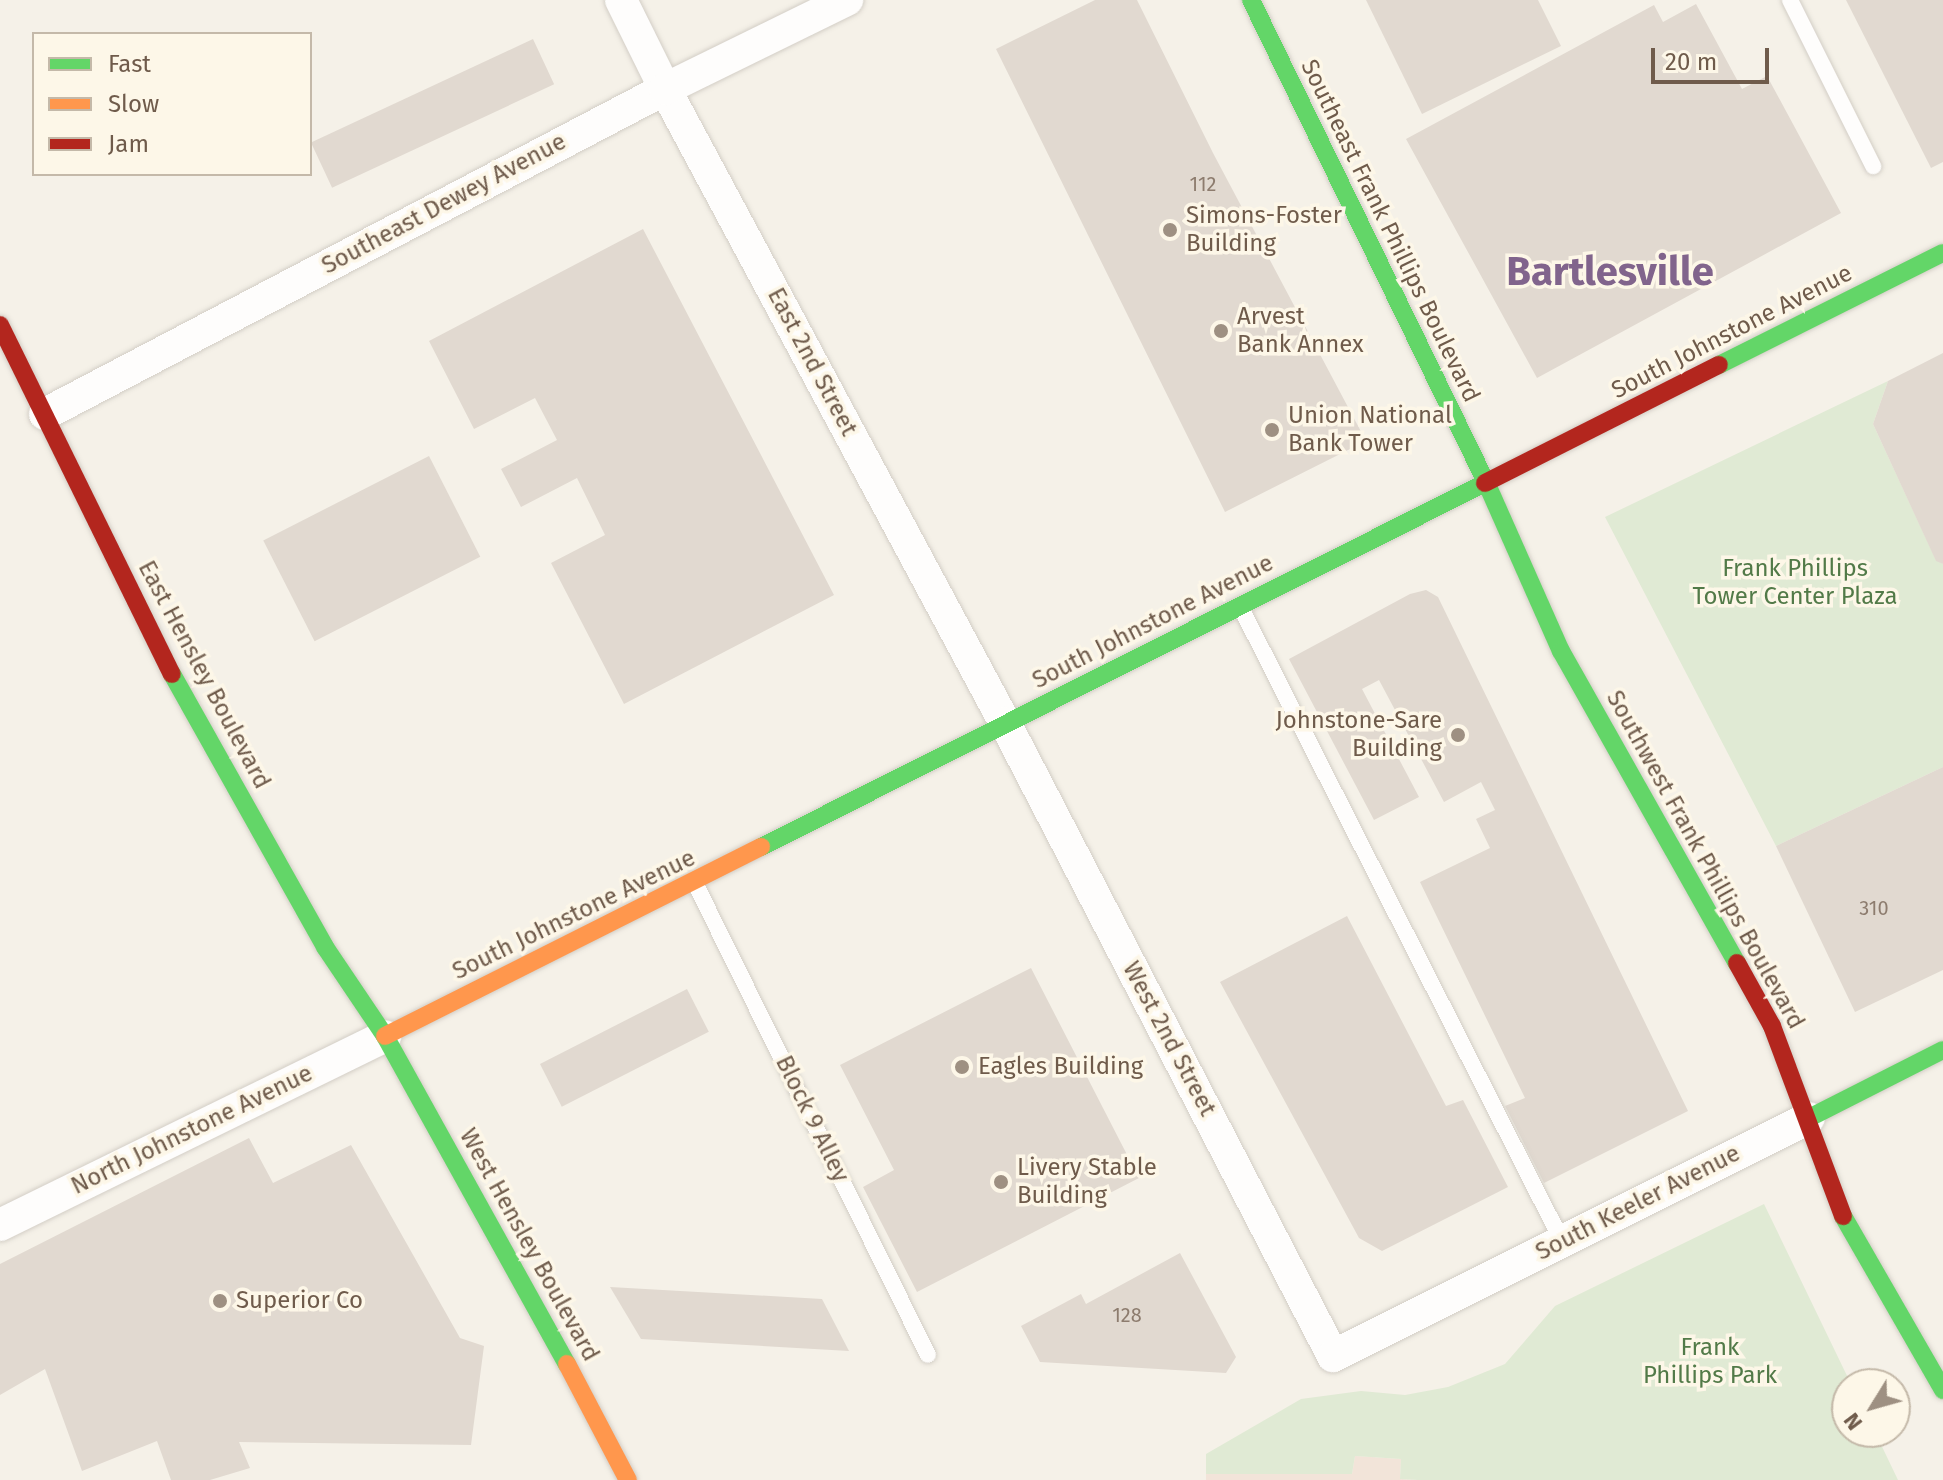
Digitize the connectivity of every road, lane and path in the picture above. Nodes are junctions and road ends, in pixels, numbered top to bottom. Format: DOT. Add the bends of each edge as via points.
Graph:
graph roads {
  1 [pos="621,0"];
  2 [pos="847,0"];
  3 [pos="1251,0"];
  4 [pos="1790,0"];
  5 [pos="665,89"];
  6 [pos="1873,166"];
  7 [pos="1943,253"];
  8 [pos="0,325"];
  9 [pos="45,414"];
  10 [pos="1486,482"];
  11 [pos="1239,605"];
  12 [pos="1005,723"];
  13 [pos="694,882"];
  14 [pos="385,1036"];
  15 [pos="1943,1050"];
  16 [pos="1809,1118"];
  17 [pos="0,1225"];
  18 [pos="1562,1241"];
  19 [pos="928,1355"];
  20 [pos="1333,1356"];
  21 [pos="1943,1390"];
  22 [pos="628,1480"];
  1 -- 5 [label="street, East 2nd Street"];
  2 -- 5 [label="street, Southeast Dewey Avenue"];
  3 -- 10 [label="street, Southeast Frank Phillips Boulevard"];
  4 -- 6 [label="lane"];
  5 -- 9 [label="street, Southeast Dewey Avenue"];
  5 -- 12 [label="street, East 2nd Street"];
  7 -- 10 [label="street, South Johnstone Avenue"];
  8 -- 9 [label="street, East Hensley Boulevard"];
  9 -- 14 [label="street, East Hensley Boulevard" via="186,702 325,947"];
  10 -- 11 [label="street, South Johnstone Avenue"];
  10 -- 16 [label="street, Southwest Frank Phillips Boulevard" via="1561,651 1772,1026"];
  11 -- 12 [label="street, South Johnstone Avenue"];
  11 -- 18 [label="lane"];
  12 -- 13 [label="street, South Johnstone Avenue"];
  12 -- 20 [label="street, West 2nd Street"];
  13 -- 14 [label="street, South Johnstone Avenue"];
  13 -- 19 [label="lane, Block 9 Alley"];
  14 -- 17 [label="street, North Johnstone Avenue"];
  14 -- 22 [label="street, West Hensley Boulevard"];
  15 -- 16 [label="street, South Keeler Avenue"];
  16 -- 18 [label="street, South Keeler Avenue"];
  16 -- 21 [label="street, Southwest Frank Phillips Boulevard" via="1836,1203"];
  18 -- 20 [label="street, South Keeler Avenue"];
}
